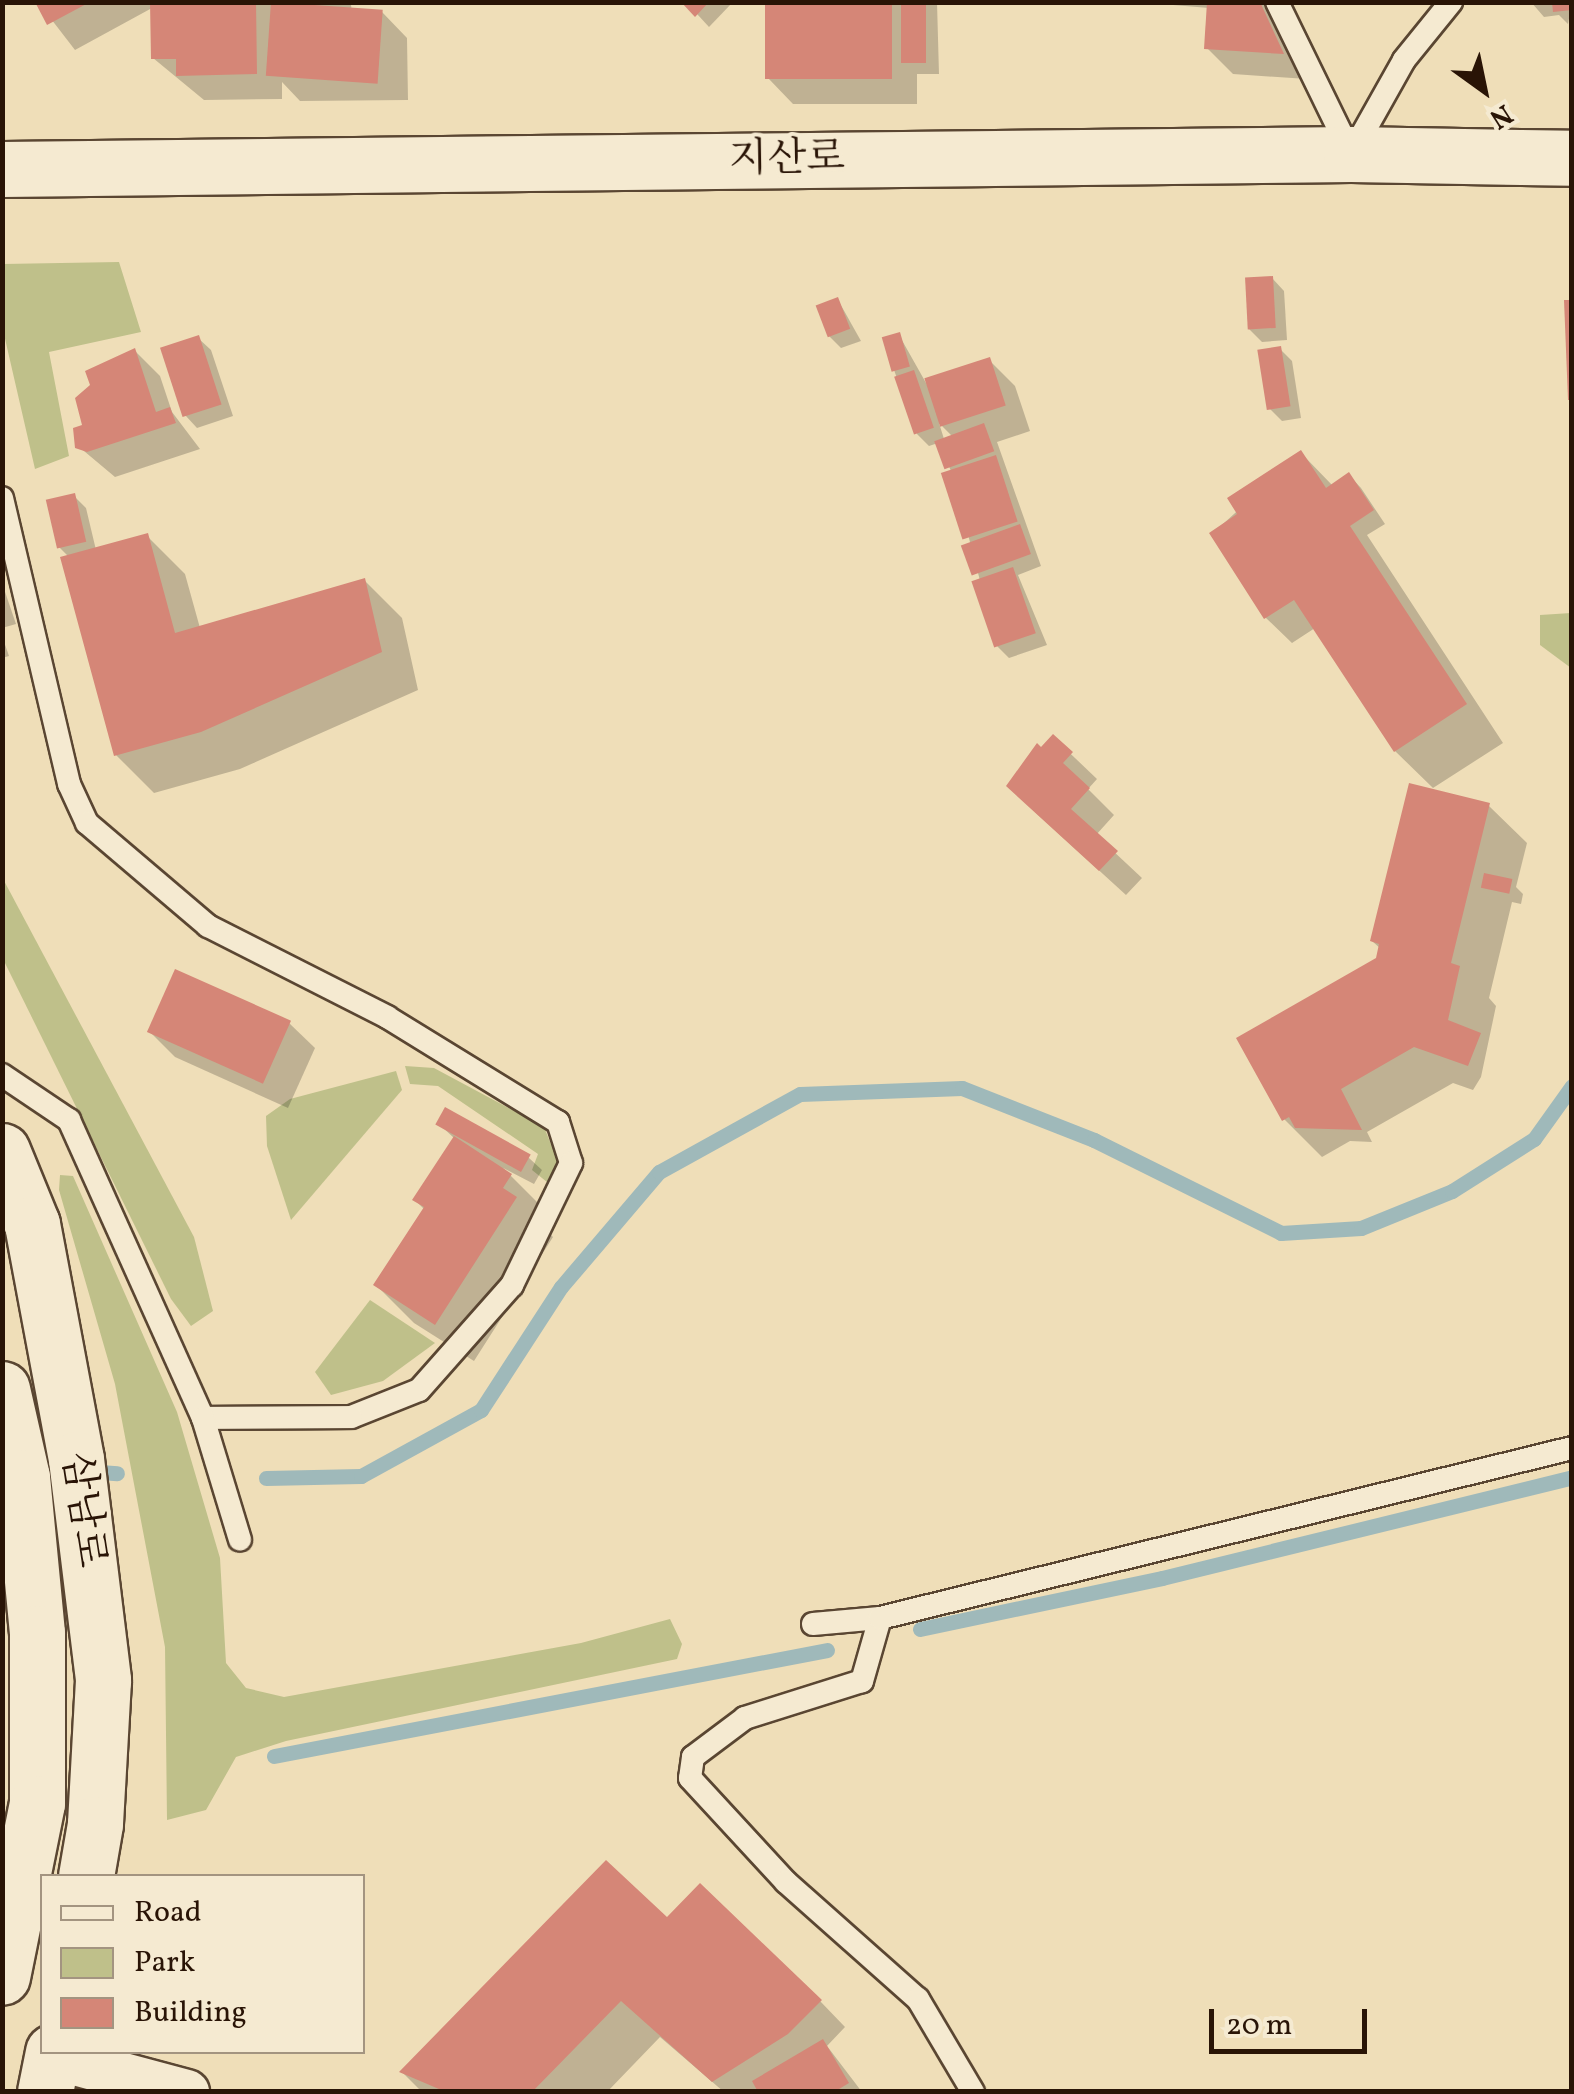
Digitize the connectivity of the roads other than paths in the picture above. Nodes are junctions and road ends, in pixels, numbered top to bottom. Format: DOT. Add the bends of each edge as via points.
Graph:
graph roads {
  1 [pos="1277,2"];
  2 [pos="1450,2"];
  3 [pos="1351,154"];
  4 [pos="1572,158"];
  5 [pos="95,168"];
  6 [pos="2,169"];
  7 [pos="2,198"];
  8 [pos="2,498"];
  9 [pos="2,1076"];
  10 [pos="2,1151"];
  11 [pos="203,1418"];
  12 [pos="12,1431"];
  13 [pos="1572,1448"];
  14 [pos="240,1540"];
  15 [pos="880,1618"];
  16 [pos="813,1624"];
  17 [pos="86,1874"];
  18 [pos="2,1976"];
  19 [pos="50,2066"];
  20 [pos="186,2092"];
  21 [pos="973,2092"];
  1 -- 3 [label="lane"];
  2 -- 3 [label="lane" via="1404,60"];
  3 -- 4 [label="main road, 지산로"];
  3 -- 5 [label="main road, 지산로"];
  5 -- 6 [label="main road, 지산로"];
  5 -- 7 [label="main road"];
  8 -- 11 [label="lane" via="69,784 87,823 208,926 387,1016 558,1122 572,1162 512,1285 418,1390 351,1417"];
  9 -- 11 [label="lane" via="69,1120"];
  10 -- 17 [label="main road, 삼남로" via="32,1224 79,1481 103,1680 96,1824"];
  11 -- 14 [label="lane"];
  12 -- 18 [label="main road, 삼남로" via="37,1633 37,1803"];
  13 -- 15 [label="lane"];
  15 -- 16 [label="lane"];
  15 -- 21 [label="lane" via="862,1680 746,1718 693,1756 690,1778 786,1882 918,1999"];
  19 -- 20 [label="street"];
}
